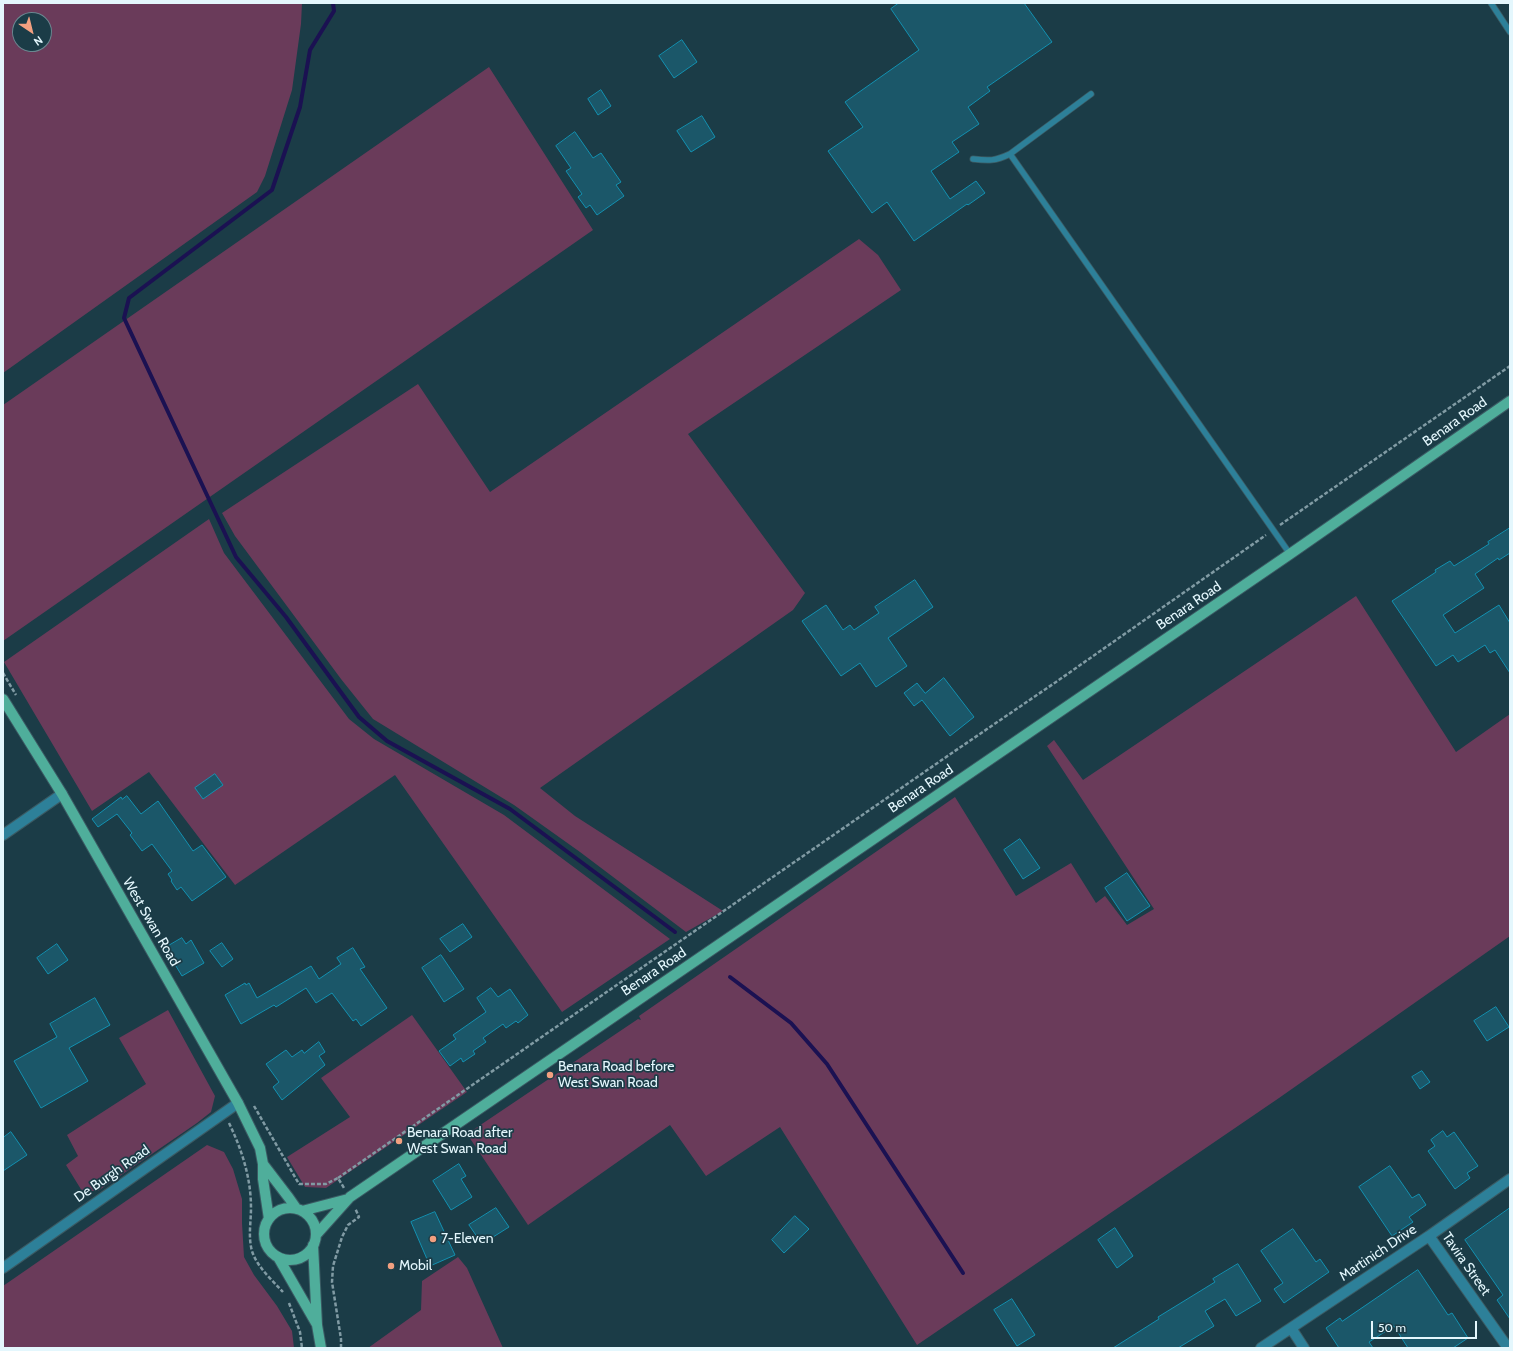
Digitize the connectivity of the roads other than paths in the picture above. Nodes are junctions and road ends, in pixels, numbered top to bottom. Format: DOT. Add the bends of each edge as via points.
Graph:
graph roads {
  1 [pos="1491,3"];
  2 [pos="1510,32"];
  3 [pos="1091,94"];
  4 [pos="1010,154"];
  5 [pos="973,159"];
  6 [pos="1510,401"];
  7 [pos="1290,554"];
  8 [pos="3,698"];
  9 [pos="62,794"];
  10 [pos="3,835"];
  11 [pos="238,1103"];
  12 [pos="263,1164"];
  13 [pos="1510,1179"];
  14 [pos="348,1199"];
  15 [pos="299,1210"];
  16 [pos="269,1219"];
  17 [pos="316,1235"];
  18 [pos="1429,1236"];
  19 [pos="313,1245"];
  20 [pos="278,1257"];
  21 [pos="3,1268"];
  22 [pos="317,1325"];
  23 [pos="1291,1328"];
  24 [pos="321,1348"];
  25 [pos="1261,1348"];
  26 [pos="1304,1348"];
  27 [pos="1508,1348"];
  1 -- 2 [label="lane"];
  3 -- 4 [label="lane"];
  4 -- 5 [label="lane" via="990,161"];
  4 -- 7 [label="lane"];
  6 -- 7 [label="main road, Benara Road"];
  7 -- 14 [label="main road, Benara Road"];
  8 -- 9 [label="main road, West Swan Road"];
  9 -- 10 [label="street"];
  9 -- 11 [label="main road, West Swan Road"];
  11 -- 12 [label="main road, West Swan Road" via="260,1148"];
  11 -- 21 [label="street, De Burgh Road"];
  12 -- 15 [label="main road, West Swan Road"];
  12 -- 16 [label="main road, West Swan Road"];
  13 -- 18 [label="street, Martinich Drive"];
  14 -- 15 [label="main road, Benara Road"];
  14 -- 17 [label="main road, Benara Road"];
  15 -- 16 [label="main road" via="280,1210"];
  15 -- 17 [label="main road" via="309,1215"];
  16 -- 20 [label="main road" via="264,1230 264,1238 269,1249"];
  17 -- 19 [label="main road"];
  18 -- 23 [label="street, Martinich Drive"];
  18 -- 27 [label="street, Tavira Street"];
  19 -- 20 [label="main road" via="306,1255 298,1258 286,1260"];
  19 -- 22 [label="main road"];
  20 -- 22 [label="main road"];
  22 -- 24 [label="main road"];
  23 -- 25 [label="street, Martinich Drive"];
  23 -- 26 [label="street"];
}
